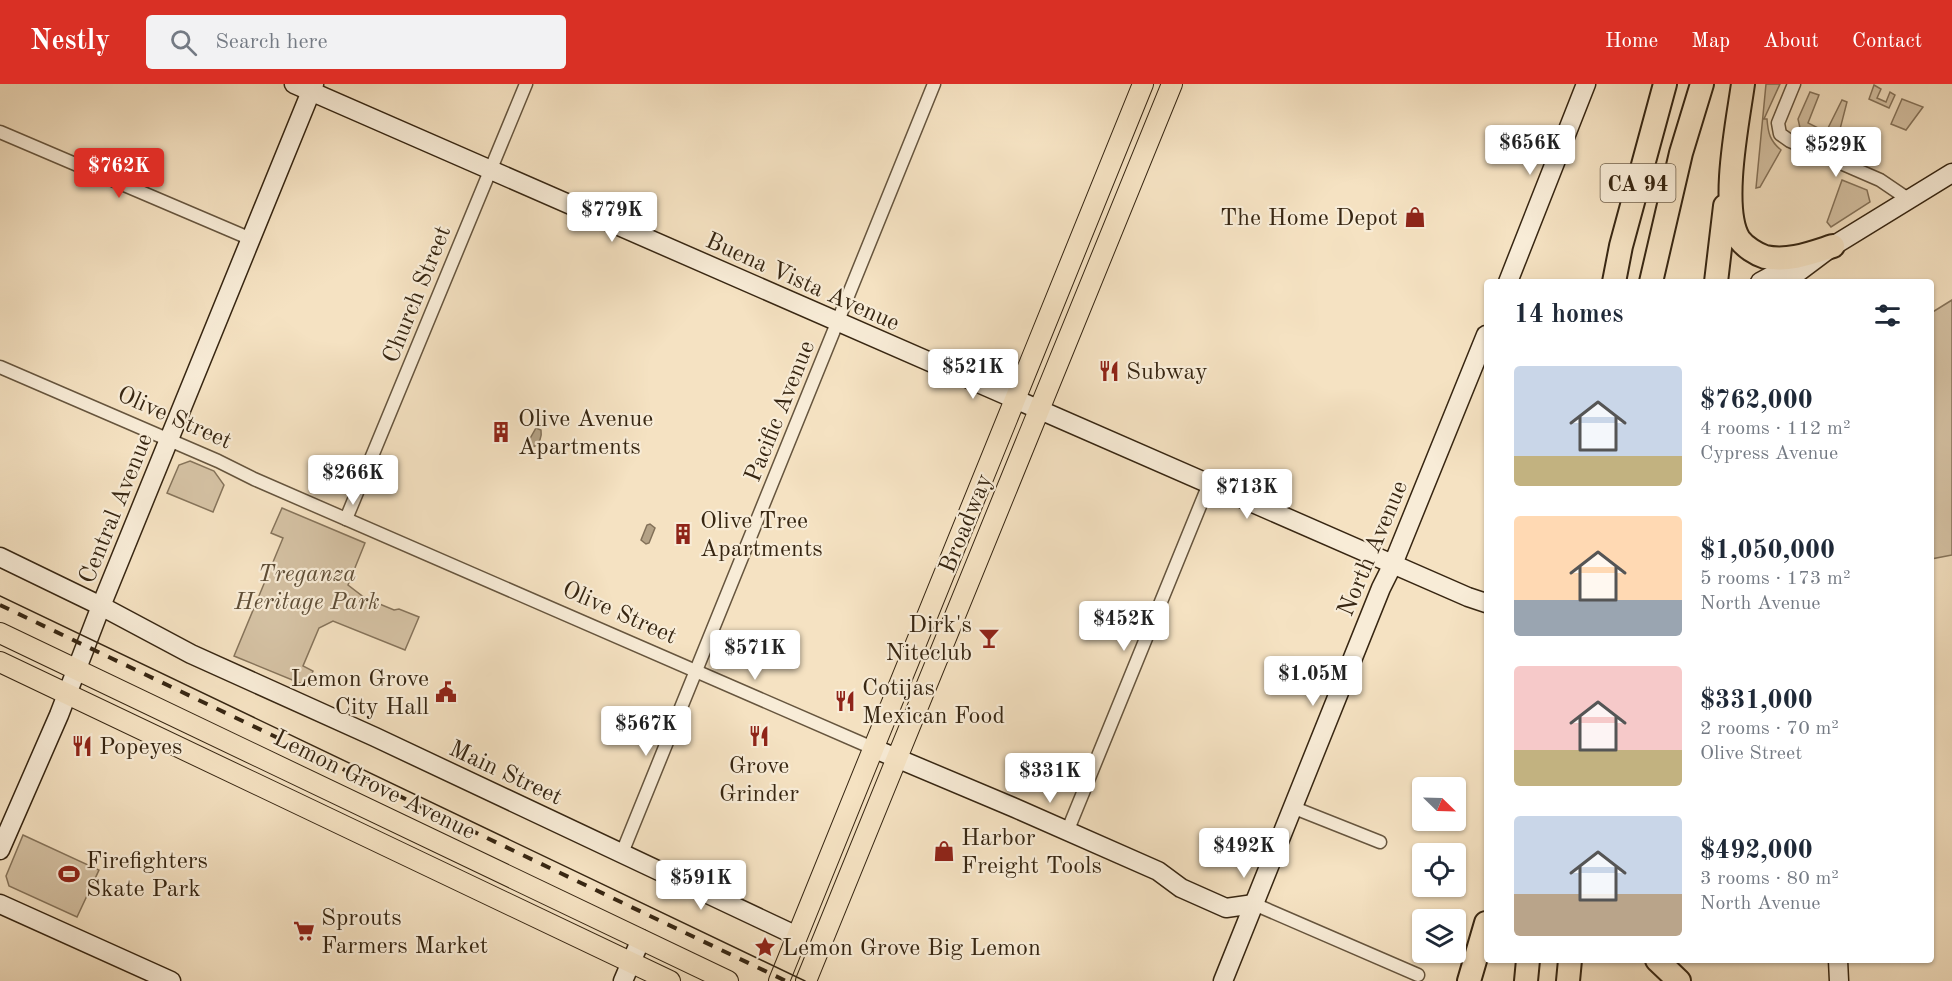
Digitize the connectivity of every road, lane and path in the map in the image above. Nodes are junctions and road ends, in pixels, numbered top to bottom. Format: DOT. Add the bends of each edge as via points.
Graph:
graph roads {
  1 [pos="294,84"];
  2 [pos="526,84"];
  3 [pos="934,84"];
  4 [pos="1143,84"];
  5 [pos="1172,84"];
  6 [pos="1586,84"];
  7 [pos="1665,84"];
  8 [pos="1702,84"];
  9 [pos="1743,84"];
  10 [pos="1794,84"];
  11 [pos="313,88"];
  12 [pos="0,132"];
  13 [pos="1732,161"];
  14 [pos="490,170"];
  15 [pos="1952,173"];
  16 [pos="1908,199"];
  17 [pos="251,239"];
  18 [pos="1833,246"];
  19 [pos="1509,279"];
  20 [pos="1615,279"];
  21 [pos="1652,279"];
  22 [pos="1716,279"];
  23 [pos="1765,279"];
  24 [pos="1789,279"];
  25 [pos="837,322"];
  26 [pos="1484,340"];
  27 [pos="0,367"];
  28 [pos="1016,399"];
  29 [pos="1040,410"];
  30 [pos="169,440"];
  31 [pos="1209,484"];
  32 [pos="346,519"];
  33 [pos="0,557"];
  34 [pos="1393,564"];
  35 [pos="1484,602"];
  36 [pos="101,606"];
  37 [pos="0,633"];
  38 [pos="0,662"];
  39 [pos="76,669"];
  40 [pos="696,670"];
  41 [pos="66,694"];
  42 [pos="875,749"];
  43 [pos="896,758"];
  44 [pos="1292,807"];
  45 [pos="1067,832"];
  46 [pos="1380,843"];
  47 [pos="0,850"];
  48 [pos="622,853"];
  49 [pos="0,904"];
  50 [pos="1254,904"];
  51 [pos="1484,931"];
  52 [pos="797,936"];
  53 [pos="641,939"];
  54 [pos="631,962"];
  55 [pos="1528,963"];
  56 [pos="1570,963"];
  57 [pos="1660,963"];
  58 [pos="1838,963"];
  59 [pos="1418,975"];
  60 [pos="171,981"];
  61 [pos="622,981"];
  62 [pos="670,981"];
  63 [pos="728,981"];
  64 [pos="779,981"];
  65 [pos="806,981"];
  66 [pos="1223,981"];
  67 [pos="1469,981"];
  68 [pos="1526,981"];
  69 [pos="1568,981"];
  70 [pos="1678,981"];
  71 [pos="1839,981"];
  1 -- 11 [label="street, Buena Vista Avenue"];
  2 -- 14 [label="street, Church Street"];
  3 -- 25 [label="street, Pacific Avenue"];
  4 -- 28 [label="main road, Broadway"];
  5 -- 29 [label="main road, Broadway"];
  6 -- 19 [label="street"];
  7 -- 20 [label="highway, CA 94"];
  8 -- 21 [label="highway, CA 94" via="1681,153"];
  9 -- 13 [label="highway"];
  10 -- 16 [label="street" via="1778,123 1780,134 1880,180"];
  11 -- 14 [label="street, Buena Vista Avenue"];
  11 -- 17 [label="street, Central Avenue"];
  12 -- 17 [label="street"];
  13 -- 18 [label="highway" via="1733,223 1739,239 1750,250 1782,258"];
  13 -- 22 [label="highway"];
  14 -- 25 [label="street, Buena Vista Avenue"];
  14 -- 32 [label="street, Church Street"];
  15 -- 16 [label="street"];
  16 -- 18 [label="street"];
  17 -- 30 [label="street, Central Avenue"];
  18 -- 23 [label="street"];
  18 -- 24 [label="street"];
  25 -- 28 [label="street, Buena Vista Avenue"];
  25 -- 40 [label="street, Pacific Avenue"];
  26 -- 34 [label="street, North Avenue"];
  27 -- 30 [label="street, Olive Street"];
  28 -- 29 [label="street, Buena Vista Avenue"];
  28 -- 42 [label="main road, Broadway"];
  29 -- 31 [label="street, Buena Vista Avenue"];
  29 -- 43 [label="main road, Broadway"];
  30 -- 32 [label="street, Olive Street"];
  30 -- 36 [label="street, Central Avenue"];
  31 -- 34 [label="street, Buena Vista Avenue"];
  31 -- 45 [label="street"];
  32 -- 40 [label="street, Olive Street"];
  33 -- 36 [label="street, Main Street"];
  34 -- 35 [label="street, Buena Vista Avenue"];
  34 -- 44 [label="street, North Avenue"];
  36 -- 39 [label="street, Central Avenue"];
  36 -- 48 [label="street, Main Street" via="191,654"];
  37 -- 39 [label="main road, Lemon Grove Avenue"];
  38 -- 41 [label="main road, Lemon Grove Avenue"];
  39 -- 41 [label="street, Central Avenue"];
  39 -- 53 [label="main road, Lemon Grove Avenue"];
  40 -- 42 [label="street, Olive Street"];
  40 -- 48 [label="street, Pacific Avenue"];
  41 -- 47 [label="street, Central Avenue"];
  41 -- 54 [label="main road, Lemon Grove Avenue"];
  42 -- 43 [label="street, Olive Street"];
  42 -- 52 [label="main road, Broadway"];
  43 -- 45 [label="street, Olive Street"];
  43 -- 65 [label="main road, Broadway"];
  44 -- 46 [label="street"];
  44 -- 50 [label="street, North Avenue"];
  45 -- 50 [label="street, Olive Street" via="1158,872 1181,888 1226,908"];
  48 -- 52 [label="street, Main Street"];
  49 -- 60 [label="street"];
  50 -- 59 [label="street, Olive Street"];
  50 -- 66 [label="street, North Avenue"];
  51 -- 67 [label="highway"];
  52 -- 64 [label="main road, Broadway"];
  53 -- 54 [label="street"];
  53 -- 63 [label="main road, Lemon Grove Avenue"];
  54 -- 61 [label="street"];
  54 -- 62 [label="main road, Lemon Grove Avenue"];
  55 -- 68 [label="highway"];
  56 -- 69 [label="highway"];
  57 -- 70 [label="highway"];
  58 -- 71 [label="street"];
}
